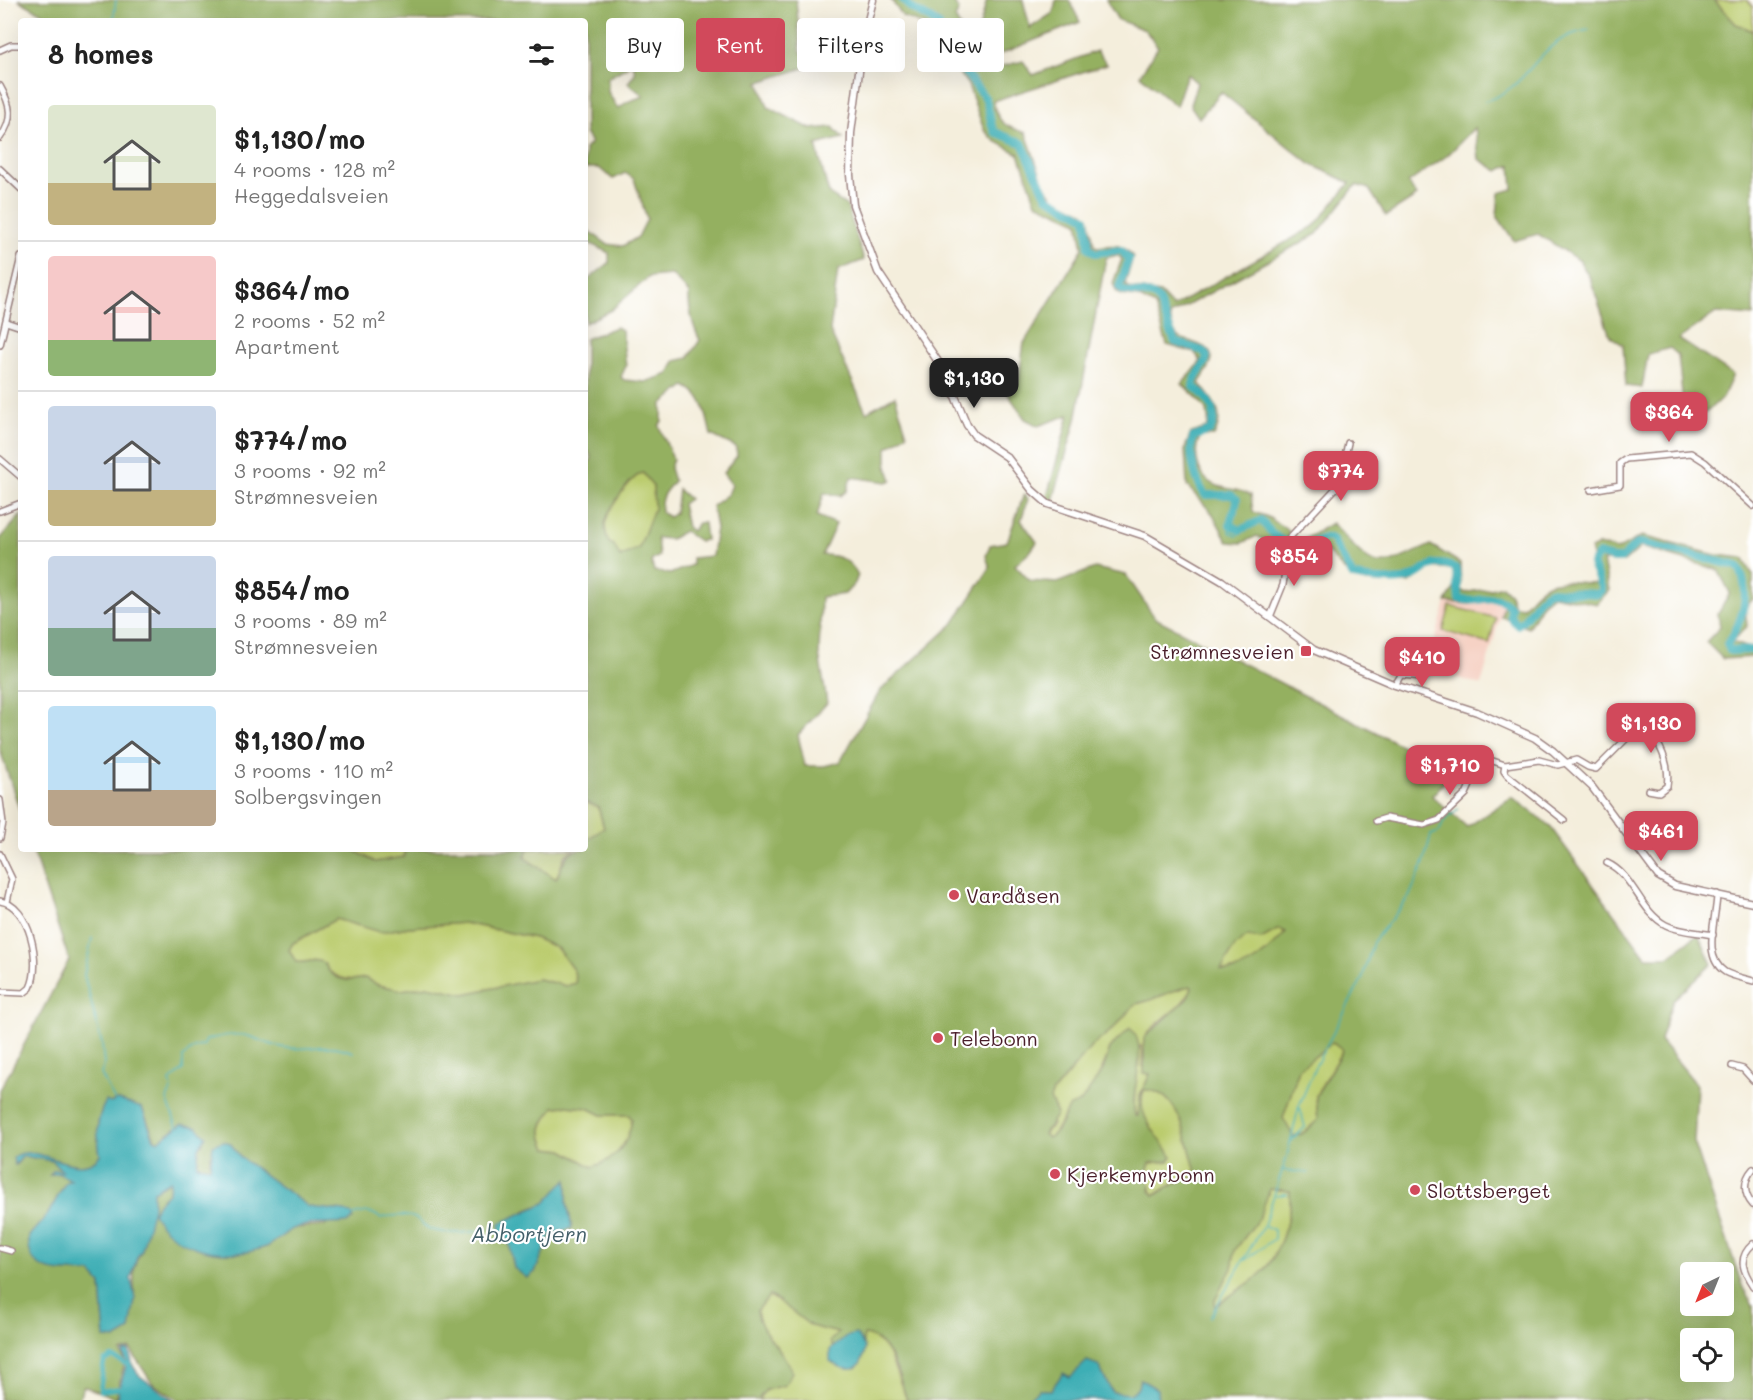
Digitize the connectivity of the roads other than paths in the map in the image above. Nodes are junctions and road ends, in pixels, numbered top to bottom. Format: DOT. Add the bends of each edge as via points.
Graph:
graph roads {
  1 [pos="871,1"];
  2 [pos="18,45"];
  3 [pos="0,50"];
  4 [pos="0,86"];
  5 [pos="0,138"];
  6 [pos="0,169"];
  7 [pos="18,186"];
  8 [pos="18,270"];
  9 [pos="6,322"];
  10 [pos="18,326"];
  11 [pos="0,345"];
  12 [pos="1348,443"];
  13 [pos="0,459"];
  14 [pos="18,474"];
  15 [pos="1591,490"];
  16 [pos="18,503"];
  17 [pos="1753,506"];
  18 [pos="0,511"];
  19 [pos="1270,618"];
  20 [pos="1432,673"];
  21 [pos="1395,685"];
  22 [pos="1566,762"];
  23 [pos="1505,765"];
  24 [pos="1648,790"];
  25 [pos="0,800"];
  26 [pos="1564,820"];
  27 [pos="1376,821"];
  28 [pos="0,838"];
  29 [pos="0,854"];
  30 [pos="1607,862"];
  31 [pos="1718,894"];
  32 [pos="3,902"];
  33 [pos="1753,903"];
  34 [pos="1713,935"];
  35 [pos="1753,981"];
  36 [pos="0,992"];
  37 [pos="1732,1066"];
  38 [pos="1753,1080"];
  39 [pos="1753,1169"];
  40 [pos="1753,1205"];
  41 [pos="1753,1244"];
  42 [pos="0,1248"];
  43 [pos="11,1251"];
  44 [pos="1753,1286"];
  1 -- 19 [label="main road" via="851,133 853,205 878,272 945,372 967,425 979,439 1007,457 1048,504 1144,536 1222,581"];
  2 -- 3 [label="street"];
  4 -- 5 [label="street" via="11,116"];
  6 -- 7 [label="street"];
  8 -- 9 [label="street"];
  9 -- 10 [label="street"];
  9 -- 11 [label="street"];
  12 -- 19 [label="street" via="1338,486 1297,527 1288,544 1283,585"];
  13 -- 14 [label="street"];
  15 -- 17 [label="street" via="1620,485 1620,463 1626,459 1691,453"];
  16 -- 18 [label="street"];
  19 -- 21 [label="main road" via="1314,650"];
  20 -- 21 [label="street" via="1401,675"];
  21 -- 22 [label="main road" via="1515,729 1544,744"];
  22 -- 23 [label="street" via="1558,765 1539,760"];
  22 -- 24 [label="street" via="1576,760 1596,769 1643,722 1660,748 1667,768 1667,786 1659,792"];
  22 -- 31 [label="main road" via="1598,794 1658,876 1675,886"];
  23 -- 26 [label="street" via="1507,775"];
  23 -- 27 [label="street" via="1493,761 1479,765 1466,794 1439,820 1424,825 1386,818"];
  25 -- 28 [label="street"];
  29 -- 32 [label="street" via="12,879"];
  30 -- 34 [label="street" via="1621,872 1662,922"];
  31 -- 33 [label="main road"];
  31 -- 34 [label="street"];
  32 -- 36 [label="street" via="20,913 34,945 35,970 33,984 27,991"];
  34 -- 35 [label="street" via="1712,950 1720,967"];
  37 -- 38 [label="street" via="1743,1069"];
  39 -- 40 [label="street" via="1746,1181 1746,1196"];
  41 -- 44 [label="street" via="1745,1252 1742,1265"];
  42 -- 43 [label="street"];
}
